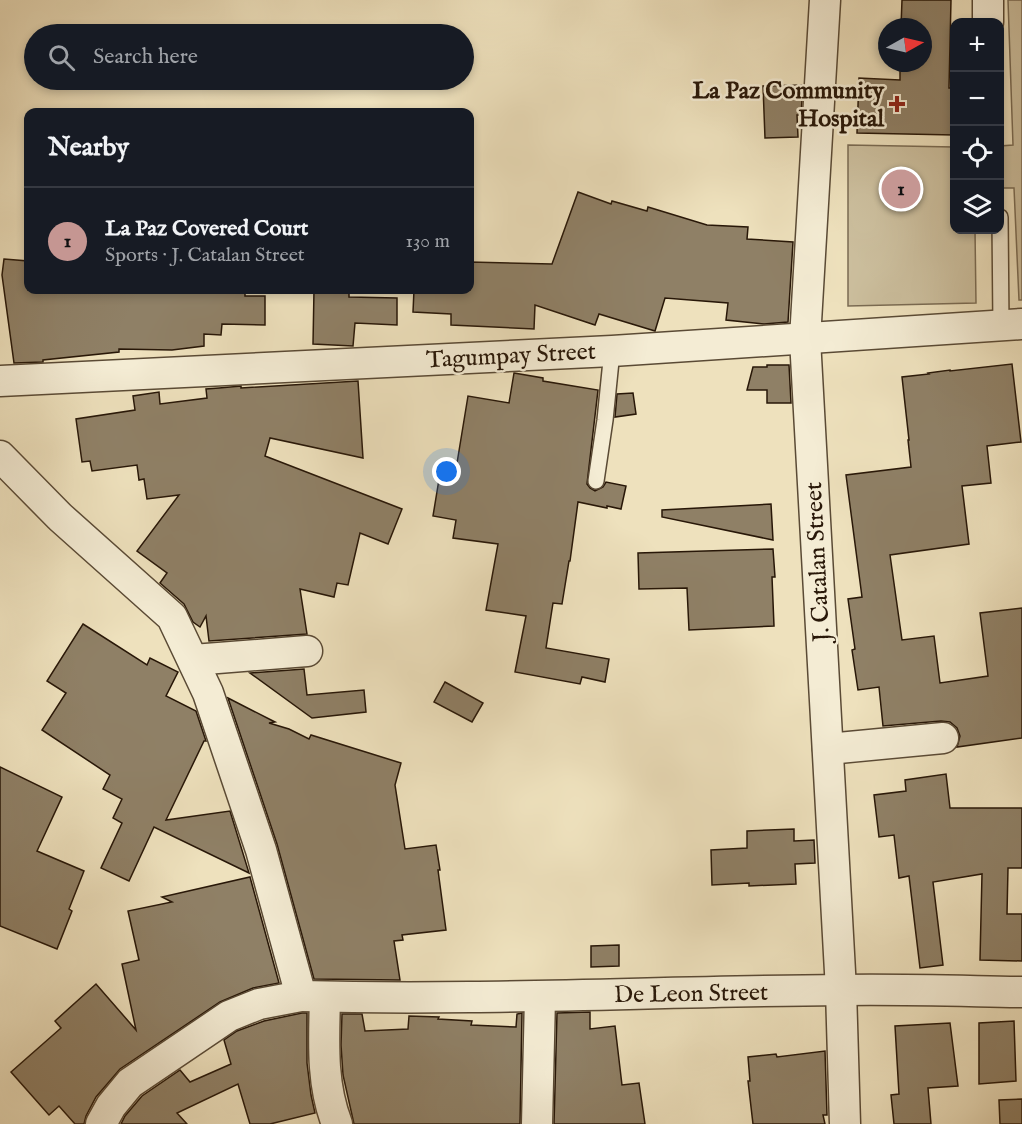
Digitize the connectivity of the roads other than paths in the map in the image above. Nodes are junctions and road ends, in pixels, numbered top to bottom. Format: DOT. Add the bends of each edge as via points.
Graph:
graph roads {
  1 [pos="825,0"];
  2 [pos="988,0"];
  3 [pos="988,18"];
  4 [pos="1001,234"];
  5 [pos="1011,325"];
  6 [pos="805,339"];
  7 [pos="612,351"];
  8 [pos="0,381"];
  9 [pos="0,456"];
  10 [pos="596,481"];
  11 [pos="307,651"];
  12 [pos="193,660"];
  13 [pos="944,738"];
  14 [pos="828,749"];
  15 [pos="841,990"];
  16 [pos="1022,992"];
  17 [pos="313,997"];
  18 [pos="540,997"];
  19 [pos="101,1124"];
  20 [pos="337,1124"];
  21 [pos="537,1124"];
  22 [pos="845,1124"];
  1 -- 6 [label="street, J. Catalan Street"];
  2 -- 3 [label="street"];
  4 -- 5 [label="lane"];
  5 -- 6 [label="street, Tagumpay Street"];
  6 -- 7 [label="street, Tagumpay Street"];
  6 -- 14 [label="street, J. Catalan Street"];
  7 -- 8 [label="street, Tagumpay Street"];
  7 -- 10 [label="lane"];
  9 -- 12 [label="street" via="60,517 172,616"];
  11 -- 12 [label="street"];
  12 -- 17 [label="street" via="208,693"];
  13 -- 14 [label="street"];
  14 -- 15 [label="street, J. Catalan Street"];
  15 -- 16 [label="street, De Leon Street"];
  15 -- 18 [label="street, De Leon Street"];
  15 -- 22 [label="street, J. Catalan Street"];
  17 -- 18 [label="street, De Leon Street"];
  17 -- 19 [label="street, De Leon Street" via="259,1004 229,1016 130,1083"];
  17 -- 20 [label="street" via="331,1109"];
  18 -- 21 [label="street"];
}
